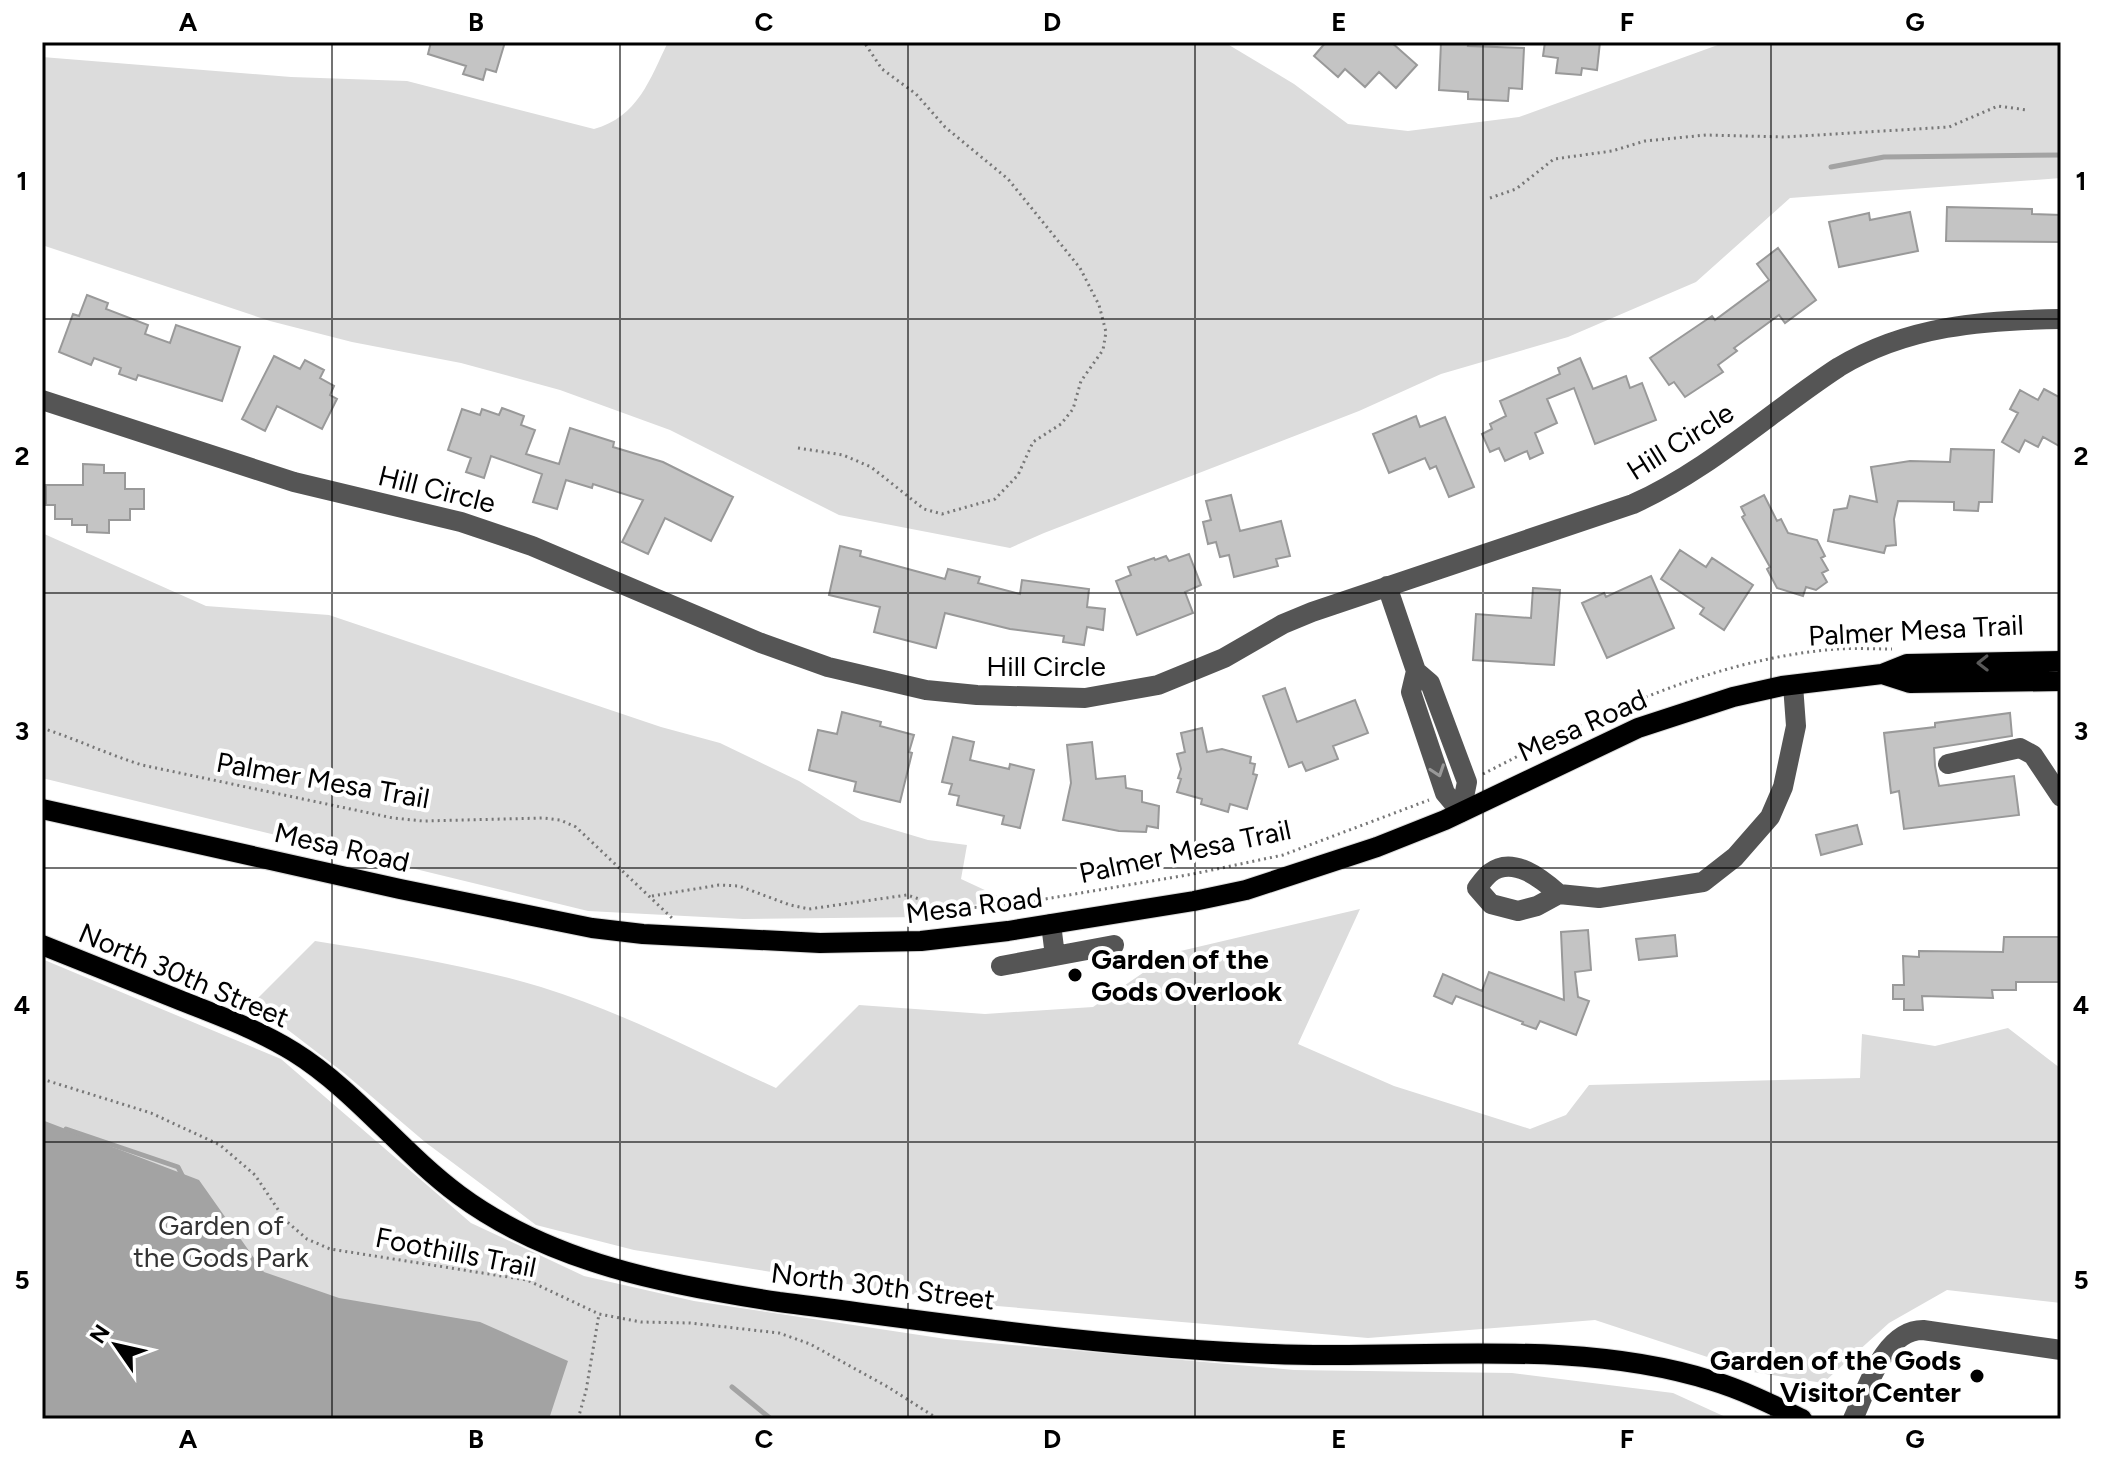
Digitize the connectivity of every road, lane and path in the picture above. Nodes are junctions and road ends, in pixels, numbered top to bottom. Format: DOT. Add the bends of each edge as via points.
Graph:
graph roads {
  1 [pos="864,42"];
  2 [pos="2027,110"];
  3 [pos="1490,198"];
  4 [pos="2061,319"];
  5 [pos="42,400"];
  6 [pos="798,448"];
  7 [pos="1387,586"];
  8 [pos="1893,649"];
  9 [pos="2061,661"];
  10 [pos="1416,671"];
  11 [pos="1882,674"];
  12 [pos="2061,681"];
  13 [pos="1793,685"];
  14 [pos="42,728"];
  15 [pos="1448,731"];
  16 [pos="1427,739"];
  17 [pos="1948,764"];
  18 [pos="1467,782"];
  19 [pos="1445,793"];
  20 [pos="2061,797"];
  21 [pos="42,809"];
  22 [pos="1461,812"];
  23 [pos="1559,894"];
  24 [pos="1051,924"];
  25 [pos="42,945"];
  26 [pos="1114,945"];
  27 [pos="1055,956"];
  28 [pos="1001,966"];
  29 [pos="42,1079"];
  30 [pos="599,1314"];
  31 [pos="2061,1350"];
  32 [pos="578,1419"];
  33 [pos="938,1419"];
  34 [pos="1802,1419"];
  35 [pos="1853,1419"];
  1 -- 6 [label="path" via="882,69 1008,179 1080,268 1106,332 1103,350 1081,381 1073,409 1033,442 1018,475 995,499 933,512 871,467 843,455"];
  2 -- 3 [label="path" via="1998,106 1949,127 1645,141 1554,159 1516,189"];
  4 -- 7 [label="street, Hill Circle" via="1961,324 1864,351 1666,489 1590,520"];
  5 -- 7 [label="street, Hill Circle" via="294,482 496,533 790,654 926,690 1085,698 1135,690 1193,673 1283,624"];
  7 -- 10 [label="street"];
  8 -- 18 [label="path, Palmer Mesa Trail" via="1837,649 1722,671 1606,712"];
  9 -- 11 [label="main road, Mesa Road, one-way" via="1907,664"];
  10 -- 15 [label="street" via="1430,683"];
  10 -- 16 [label="street" via="1411,692"];
  11 -- 12 [label="main road, Mesa Road" via="1910,683"];
  11 -- 13 [label="main road, Mesa Road"];
  13 -- 22 [label="main road, Mesa Road" via="1718,701 1638,728"];
  13 -- 23 [label="street" via="1796,726 1783,787 1770,817 1735,857 1703,882 1599,898"];
  14 -- 19 [label="path, Palmer Mesa Trail" via="155,768 393,818 560,820 591,839 652,896 729,885 809,909 907,895 941,906 992,908 1193,874 1283,855"];
  15 -- 16 [label="street"];
  15 -- 18 [label="street"];
  16 -- 19 [label="street, one-way"];
  17 -- 20 [label="street" via="2020,748 2033,755"];
  18 -- 22 [label="street"];
  19 -- 22 [label="street"];
  21 -- 24 [label="main road, Mesa Road" via="558,922 643,934 876,943"];
  22 -- 24 [label="main road, Mesa Road" via="1377,847 1246,890"];
  24 -- 27 [label="street"];
  25 -- 34 [label="main road, North 30th Street" via="267,1037 319,1070 460,1195 554,1248 616,1269 766,1300 1140,1346 1624,1361 1713,1381"];
  26 -- 27 [label="street"];
  27 -- 28 [label="street"];
  29 -- 30 [label="path, Foothills Trail" via="151,1113 220,1145 255,1175 285,1220 318,1244 527,1280"];
  30 -- 32 [label="path"];
  30 -- 33 [label="path, Foothills Trail" via="779,1333 810,1344"];
  31 -- 35 [label="street" via="1907,1331 1885,1352"];
}
